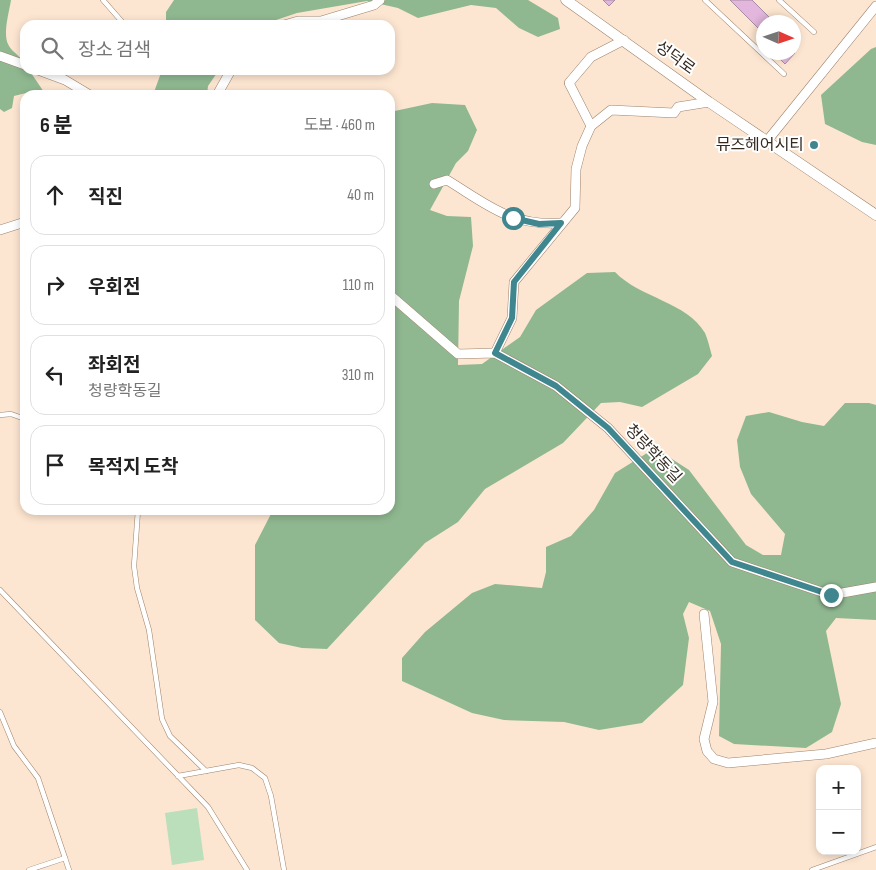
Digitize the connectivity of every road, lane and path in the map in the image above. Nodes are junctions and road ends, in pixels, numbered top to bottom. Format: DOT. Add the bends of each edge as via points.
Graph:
graph roads {
  1 [pos="103,0"];
  2 [pos="380,0"];
  3 [pos="566,0"];
  4 [pos="705,0"];
  5 [pos="779,0"];
  6 [pos="876,6"];
  7 [pos="120,20"];
  8 [pos="324,20"];
  9 [pos="814,32"];
  10 [pos="624,40"];
  11 [pos="0,56"];
  12 [pos="20,63"];
  13 [pos="784,74"];
  14 [pos="52,75"];
  15 [pos="228,75"];
  16 [pos="82,90"];
  17 [pos="221,90"];
  18 [pos="709,102"];
  19 [pos="591,126"];
  20 [pos="767,142"];
  21 [pos="434,184"];
  22 [pos="876,216"];
  23 [pos="561,223"];
  24 [pos="20,224"];
  25 [pos="0,230"];
  26 [pos="395,299"];
  27 [pos="495,353"];
  28 [pos="0,415"];
  29 [pos="20,417"];
  30 [pos="138,515"];
  31 [pos="876,587"];
  32 [pos="0,590"];
  33 [pos="704,614"];
  34 [pos="0,712"];
  35 [pos="876,743"];
  36 [pos="206,771"];
  37 [pos="178,776"];
  38 [pos="876,847"];
  39 [pos="65,858"];
  40 [pos="29,870"];
  41 [pos="69,870"];
  42 [pos="247,870"];
  43 [pos="284,870"];
  44 [pos="812,870"];
  1 -- 7 [label="lane"];
  2 -- 8 [label="street" via="374,5"];
  3 -- 10 [label="street, 성덕로"];
  4 -- 13 [label="lane"];
  5 -- 9 [label="lane"];
  6 -- 20 [label="street"];
  10 -- 18 [label="street, 성덕로"];
  10 -- 19 [label="street" via="591,57 569,83"];
  11 -- 12 [label="street"];
  14 -- 16 [label="street"];
  15 -- 17 [label="street"];
  18 -- 19 [label="street" via="678,107 674,114 611,110"];
  18 -- 20 [label="street, 성덕로"];
  19 -- 23 [label="street" via="576,169 575,208"];
  20 -- 22 [label="street, 성덕로"];
  21 -- 23 [label="street" via="447,180 499,213 513,218 539,224"];
  23 -- 27 [label="street" via="514,282 512,318"];
  24 -- 25 [label="street"];
  26 -- 27 [label="street, 청량학동길" via="458,354"];
  27 -- 31 [label="street, 청량학동길" via="556,386 608,428 732,562 831,595"];
  28 -- 29 [label="lane"];
  30 -- 36 [label="lane" via="134,566 149,630 162,719 170,736"];
  32 -- 37 [label="lane"];
  33 -- 35 [label="street" via="713,702 704,739 707,751 714,759 728,763 826,754"];
  34 -- 39 [label="lane" via="14,746 38,778"];
  36 -- 37 [label="lane"];
  36 -- 43 [label="lane" via="239,765 252,768 265,778 272,796"];
  37 -- 42 [label="lane" via="208,807"];
  38 -- 44 [label="lane"];
  39 -- 40 [label="lane"];
  39 -- 41 [label="lane"];
}
